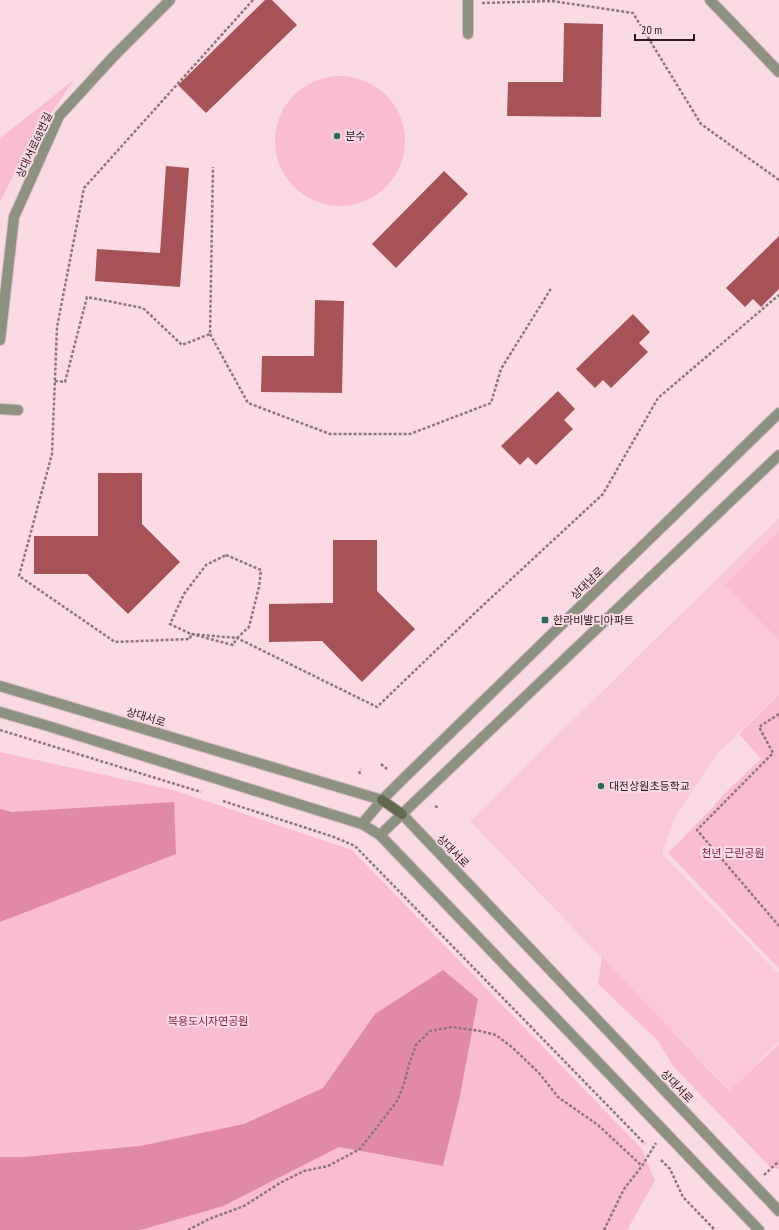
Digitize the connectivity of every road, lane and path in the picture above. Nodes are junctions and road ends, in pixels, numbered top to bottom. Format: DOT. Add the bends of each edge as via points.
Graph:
graph roads {
  1 [pos="170,0"];
  2 [pos="253,0"];
  3 [pos="710,0"];
  4 [pos="468,2"];
  5 [pos="468,34"];
  6 [pos="779,72"];
  7 [pos="213,167"];
  8 [pos="779,180"];
  9 [pos="552,287"];
  10 [pos="779,295"];
  11 [pos="210,334"];
  12 [pos="0,340"];
  13 [pos="55,381"];
  14 [pos="0,409"];
  15 [pos="18,410"];
  16 [pos="779,413"];
  17 [pos="779,455"];
  18 [pos="191,634"];
  19 [pos="237,638"];
  20 [pos="0,686"];
  21 [pos="0,712"];
  22 [pos="779,714"];
  23 [pos="0,730"];
  24 [pos="381,764"];
  25 [pos="361,769"];
  26 [pos="387,769"];
  27 [pos="359,774"];
  28 [pos="201,792"];
  29 [pos="223,800"];
  30 [pos="382,800"];
  31 [pos="435,806"];
  32 [pos="439,808"];
  33 [pos="402,814"];
  34 [pos="362,824"];
  35 [pos="336,831"];
  36 [pos="334,836"];
  37 [pos="380,836"];
  38 [pos="779,926"];
  39 [pos="663,1130"];
  40 [pos="645,1144"];
  41 [pos="661,1160"];
  42 [pos="779,1161"];
  43 [pos="642,1166"];
  44 [pos="759,1180"];
  45 [pos="779,1211"];
  46 [pos="188,1230"];
  47 [pos="604,1230"];
  48 [pos="715,1230"];
  49 [pos="759,1230"];
  1 -- 12 [label="street, 상대서로68번길" via="59,116 14,217"];
  2 -- 13 [label="path" via="84,188 57,327"];
  3 -- 6 [label="street"];
  4 -- 5 [label="street"];
  4 -- 8 [label="path" via="552,0 633,13 701,124"];
  7 -- 11 [label="path"];
  9 -- 11 [label="path" via="501,369 490,403 410,434 330,434 248,404"];
  10 -- 19 [label="path" via="658,398 603,494 377,707"];
  11 -- 13 [label="path" via="182,345 143,308 88,297 65,382"];
  13 -- 18 [label="path" via="52,454 19,576 115,642 190,640"];
  14 -- 15 [label="street"];
  16 -- 30 [label="street, 상대남로"];
  17 -- 33 [label="street"];
  18 -- 19 [label="path"];
  18 -- 19 [label="path" via="233,645"];
  18 -- 19 [label="path" via="170,624 184,594 206,565 226,554 261,570 249,628"];
  20 -- 30 [label="street, 상대서로"];
  21 -- 34 [label="street"];
  22 -- 38 [label="path" via="759,727 773,753 697,830"];
  23 -- 28 [label="path"];
  24 -- 26 [label="path"];
  25 -- 27 [label="path"];
  29 -- 36 [label="path"];
  30 -- 33 [label="main road, 상대서로"];
  30 -- 34 [label="street, 상대남로"];
  31 -- 32 [label="path"];
  33 -- 37 [label="street"];
  33 -- 45 [label="street, 상대서로"];
  34 -- 37 [label="street"];
  35 -- 36 [label="path"];
  36 -- 40 [label="path" via="355,846"];
  37 -- 39 [label="street"];
  39 -- 43 [label="path"];
  39 -- 49 [label="street"];
  41 -- 48 [label="path" via="670,1169 683,1197"];
  42 -- 44 [label="path"];
  43 -- 46 [label="path" via="598,1125 558,1097 539,1073 496,1035 452,1027 430,1031 416,1044 397,1101 360,1149 328,1166 304,1171 244,1206"];
  43 -- 47 [label="path" via="624,1189"];
}
